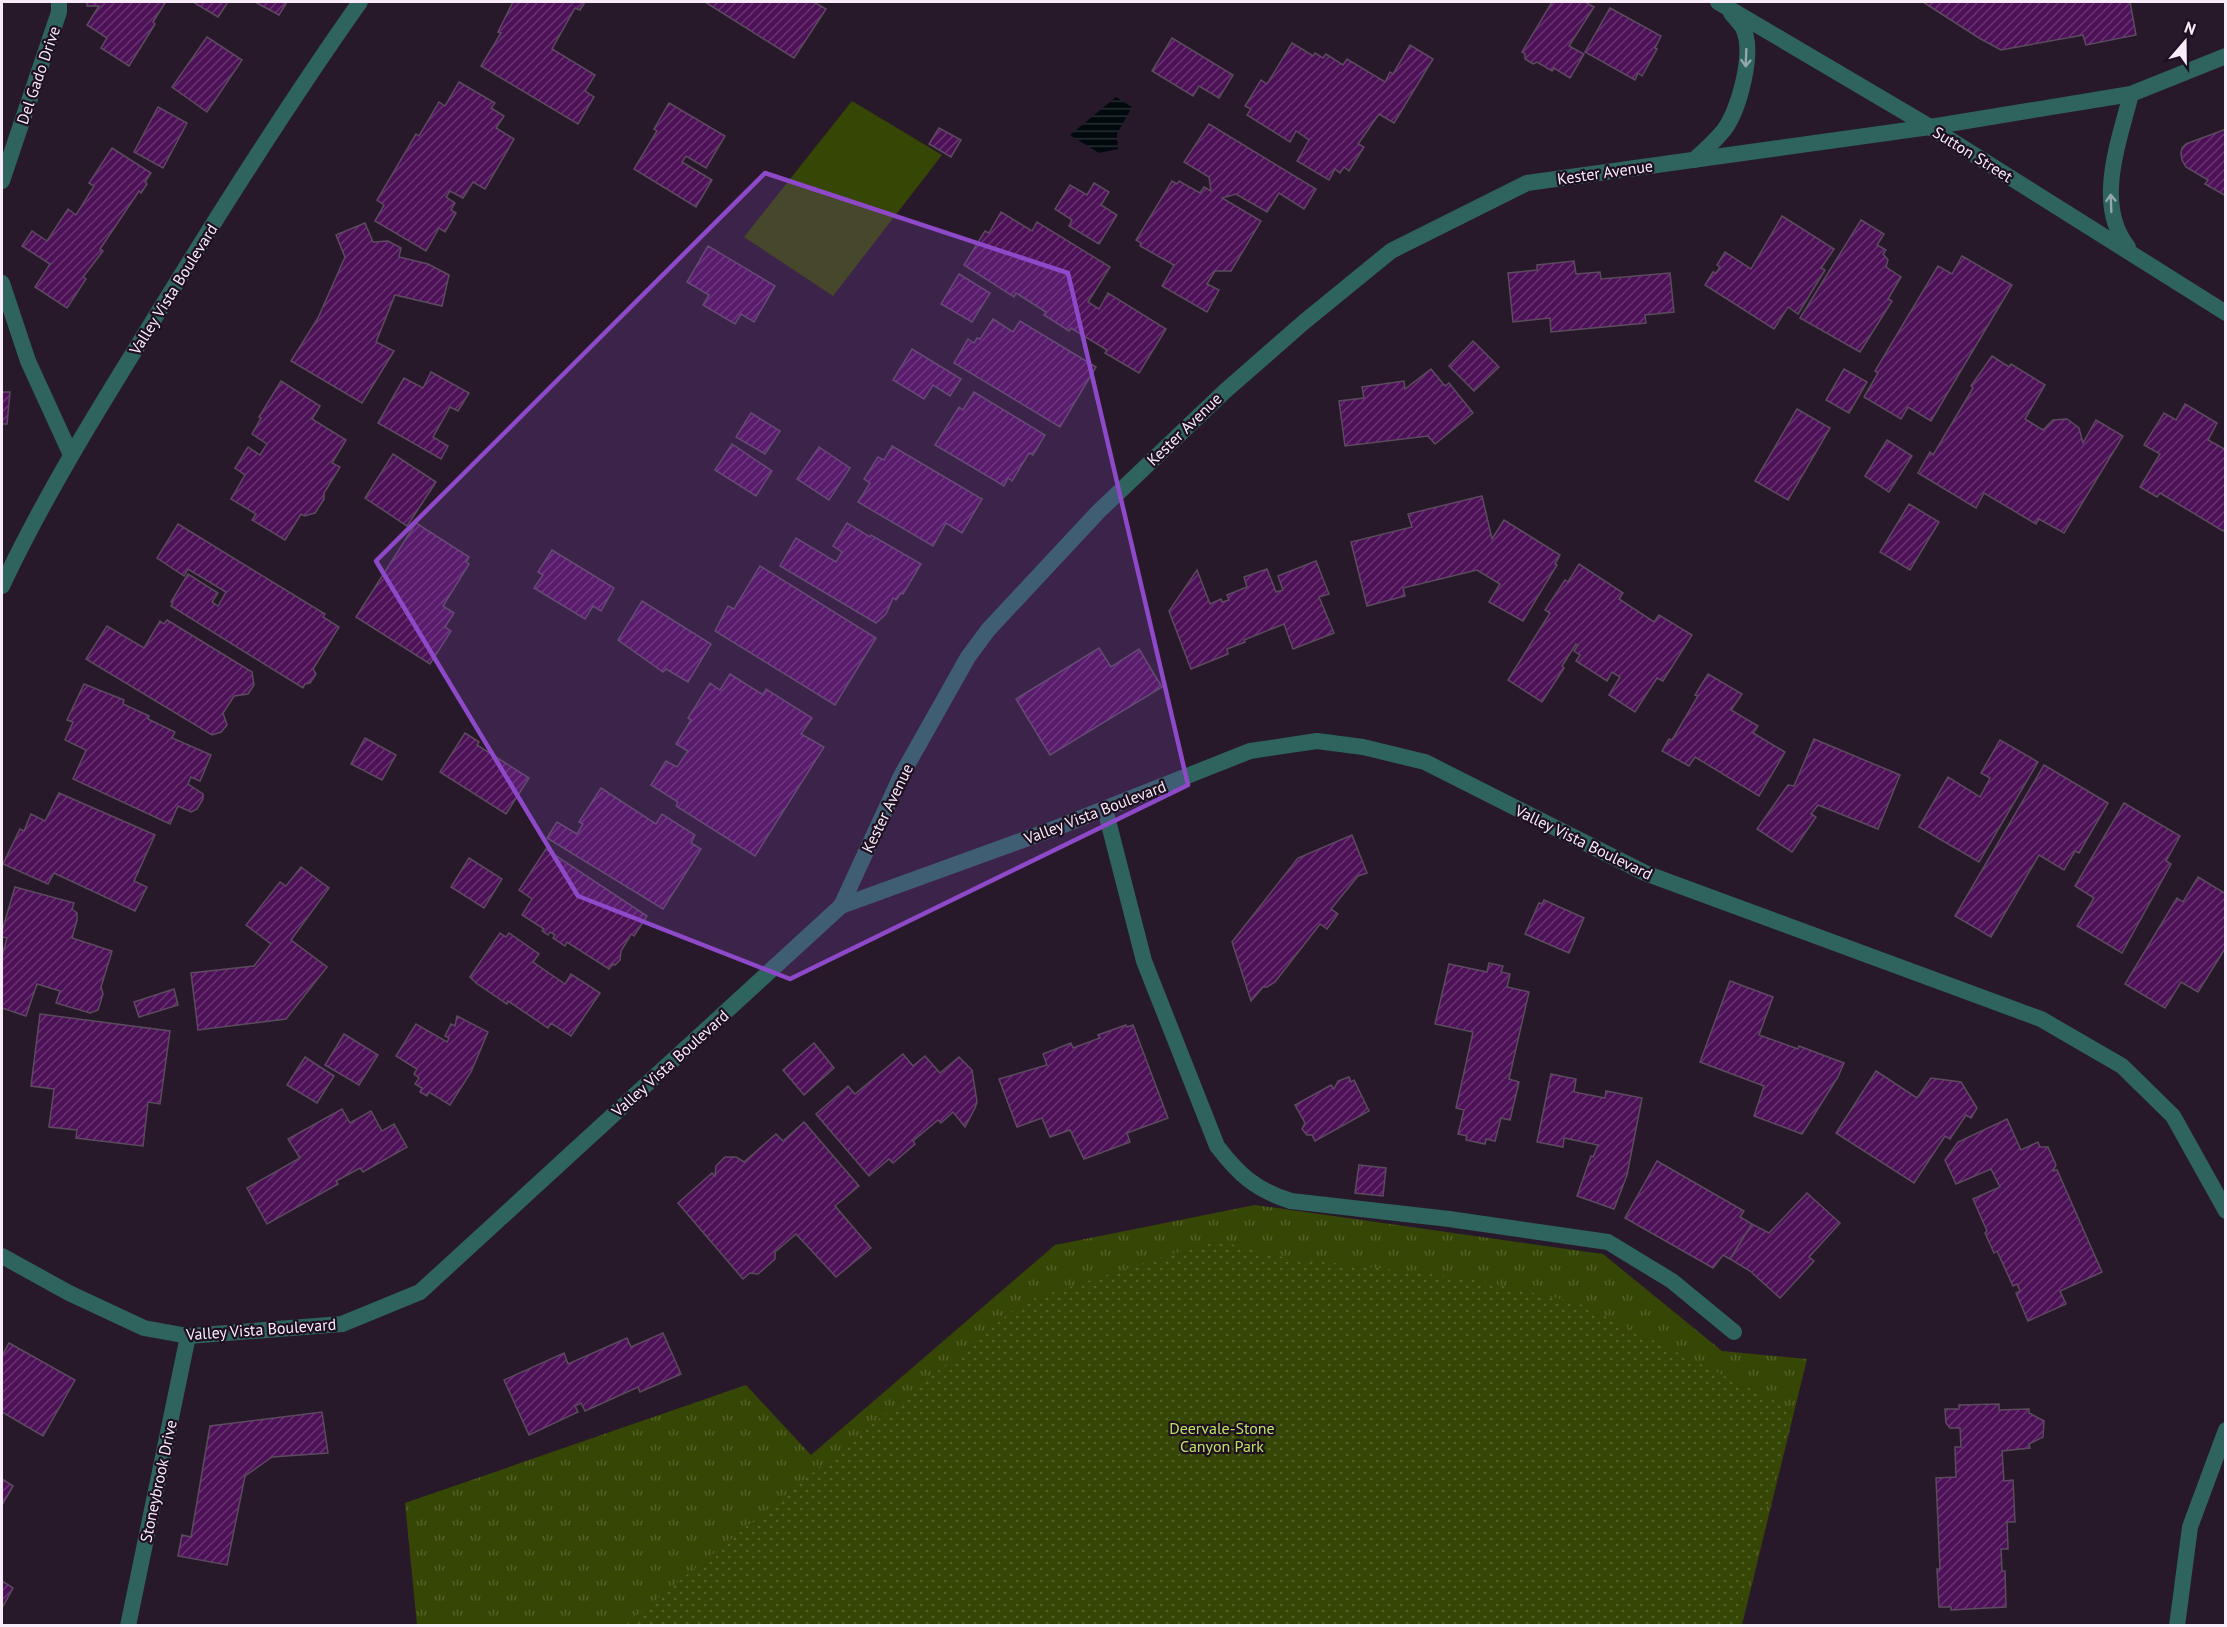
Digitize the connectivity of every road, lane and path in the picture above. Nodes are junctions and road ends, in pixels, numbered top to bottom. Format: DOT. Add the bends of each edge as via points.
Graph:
graph roads {
  1 [pos="59,2"];
  2 [pos="360,2"];
  3 [pos="1721,4"];
  4 [pos="2226,56"];
  5 [pos="2131,94"];
  6 [pos="1930,128"];
  7 [pos="1694,160"];
  8 [pos="2,181"];
  9 [pos="2134,255"];
  10 [pos="2,283"];
  11 [pos="2226,313"];
  12 [pos="71,455"];
  13 [pos="2,586"];
  14 [pos="1105,809"];
  15 [pos="841,906"];
  16 [pos="2226,1210"];
  17 [pos="2,1256"];
  18 [pos="1734,1332"];
  19 [pos="188,1336"];
  20 [pos="2226,1430"];
  21 [pos="128,1626"];
  22 [pos="2177,1626"];
  1 -- 8 [label="street, Del Gado Drive" via="59,12"];
  2 -- 12 [label="street, Valley Vista Boulevard" via="202,240"];
  3 -- 6 [label="street, Sutton Street"];
  3 -- 7 [label="street, one-way" via="1743,29 1747,50 1745,76 1736,109 1724,130"];
  4 -- 5 [label="street, Kester Avenue"];
  5 -- 6 [label="street, Kester Avenue"];
  9 -- 5 [label="street, one-way" via="2118,234 2111,188"];
  6 -- 7 [label="street, Kester Avenue"];
  6 -- 9 [label="street, Sutton Street"];
  7 -- 15 [label="street, Kester Avenue" via="1527,183 1391,251 1270,351 1098,512 988,630 968,657 901,777"];
  9 -- 11 [label="street, Sutton Street"];
  10 -- 12 [label="street" via="28,361"];
  12 -- 13 [label="street, Valley Vista Boulevard"];
  14 -- 15 [label="street, Valley Vista Boulevard"];
  14 -- 16 [label="street, Valley Vista Boulevard" via="1250,751 1317,741 1425,762 1645,873 2041,1018 2122,1066 2173,1116"];
  14 -- 18 [label="street" via="1144,961 1217,1146 1235,1170 1258,1188 1291,1201 1608,1242 1672,1281"];
  15 -- 19 [label="street, Valley Vista Boulevard" via="420,1292 342,1324"];
  17 -- 19 [label="street, Valley Vista Boulevard" via="144,1328"];
  19 -- 21 [label="street, Stoneybrook Drive"];
  20 -- 22 [label="street" via="2190,1527"];
}
